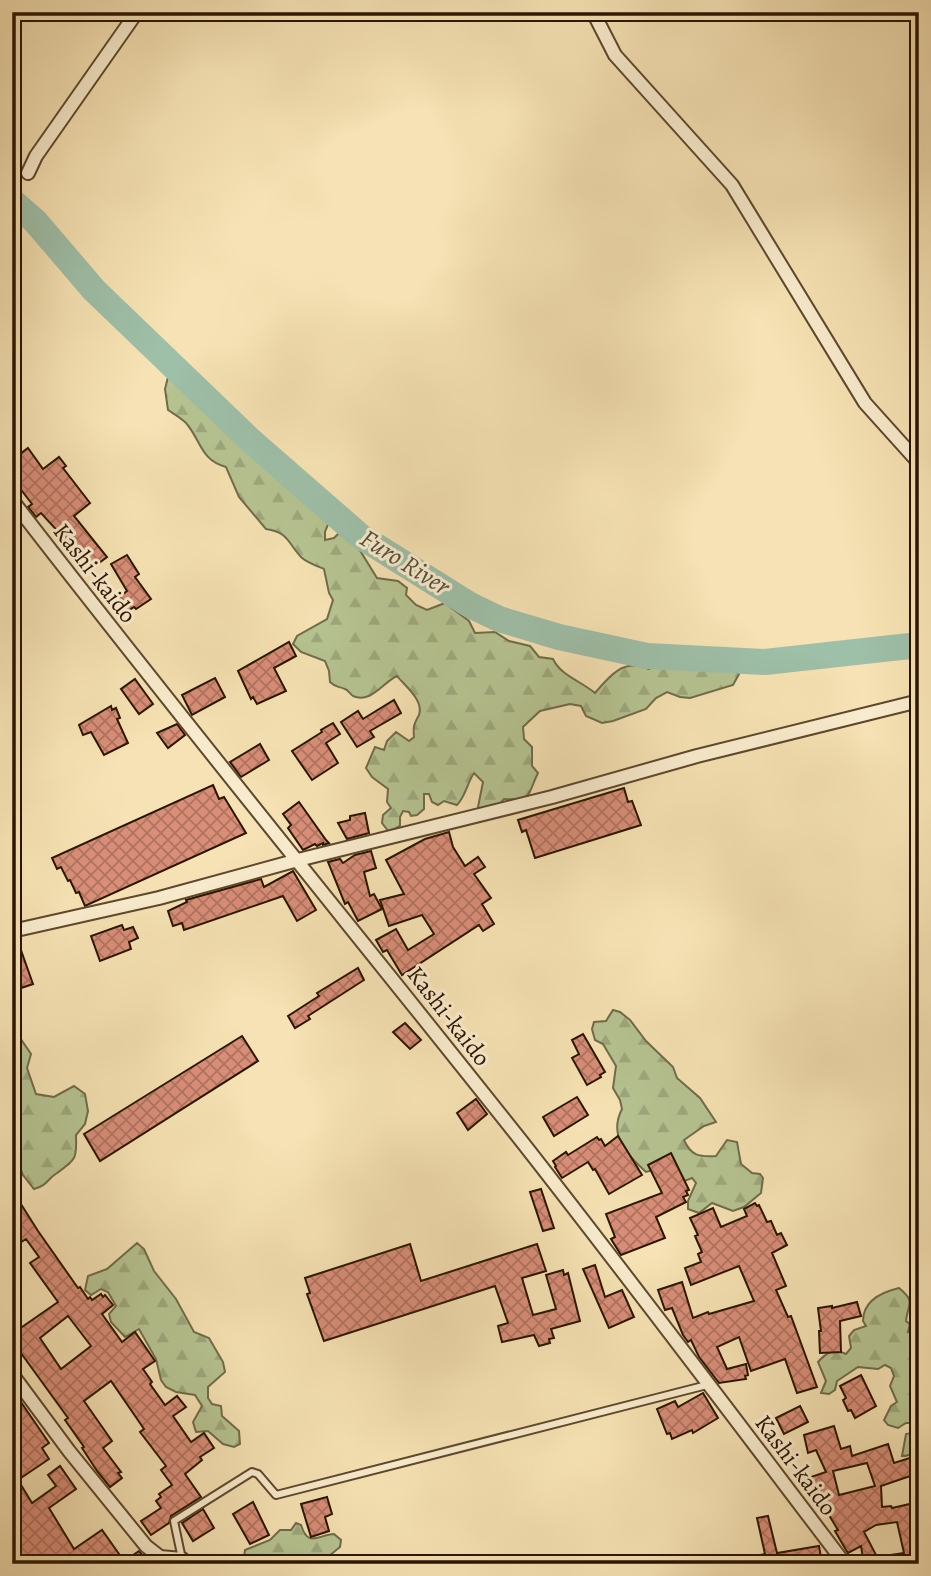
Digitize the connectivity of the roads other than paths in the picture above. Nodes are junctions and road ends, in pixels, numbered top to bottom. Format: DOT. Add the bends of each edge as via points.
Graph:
graph roads {
  1 [pos="137,12"];
  2 [pos="593,12"];
  3 [pos="28,173"];
  4 [pos="919,463"];
  5 [pos="12,500"];
  6 [pos="919,701"];
  7 [pos="298,860"];
  8 [pos="12,931"];
  9 [pos="12,1374"];
  10 [pos="708,1385"];
  11 [pos="182,1562"];
  12 [pos="845,1564"];
  1 -- 3 [label="street"];
  2 -- 4 [label="street" via="615,55 732,185 865,403"];
  5 -- 7 [label="street, Kashi-kaido" via="144,672"];
  6 -- 7 [label="street"];
  7 -- 8 [label="street"];
  7 -- 10 [label="street, Kashi-kaido"];
  9 -- 11 [label="street" via="146,1546 160,1557"];
  10 -- 11 [label="lane" via="276,1495 252,1472 174,1521"];
  10 -- 12 [label="street, Kashi-kaido"];
}
